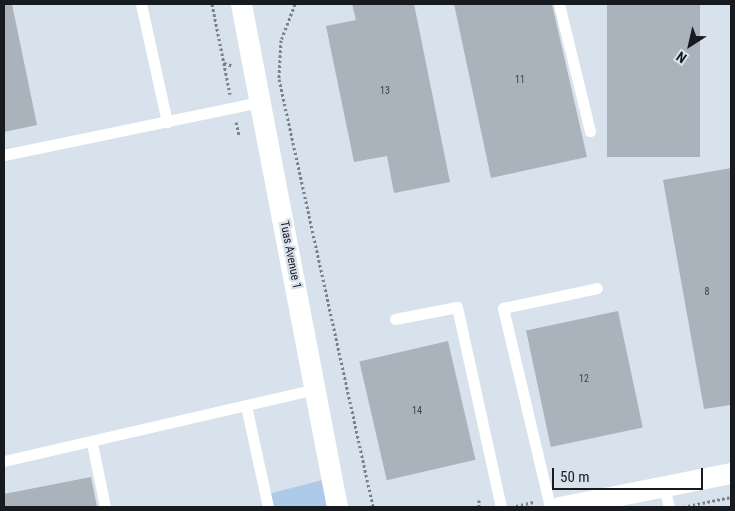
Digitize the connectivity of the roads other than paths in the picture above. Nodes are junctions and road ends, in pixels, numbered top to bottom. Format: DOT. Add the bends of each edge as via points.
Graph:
graph roads {
  1 [pos="141,4"];
  2 [pos="241,4"];
  3 [pos="559,4"];
  4 [pos="261,102"];
  5 [pos="167,122"];
  6 [pos="590,131"];
  7 [pos="4,155"];
  8 [pos="597,288"];
  9 [pos="395,320"];
  10 [pos="315,389"];
  11 [pos="246,406"];
  12 [pos="92,442"];
  13 [pos="4,461"];
  14 [pos="731,473"];
  15 [pos="664,487"];
  16 [pos="105,507"];
  17 [pos="268,507"];
  18 [pos="337,507"];
  19 [pos="501,507"];
  20 [pos="550,507"];
  21 [pos="559,507"];
  22 [pos="669,507"];
  1 -- 5 [label="lane"];
  2 -- 4 [label="street, Tuas Avenue 1"];
  3 -- 6 [label="lane"];
  4 -- 5 [label="lane"];
  4 -- 10 [label="street, Tuas Avenue 1"];
  5 -- 7 [label="lane"];
  8 -- 20 [label="lane" via="503,308"];
  9 -- 19 [label="lane" via="457,307"];
  10 -- 11 [label="lane"];
  10 -- 18 [label="street, Tuas Avenue 1"];
  11 -- 12 [label="lane"];
  11 -- 17 [label="lane"];
  12 -- 13 [label="lane"];
  12 -- 16 [label="lane"];
  14 -- 15 [label="street"];
  15 -- 21 [label="street"];
  15 -- 22 [label="lane"];
}
